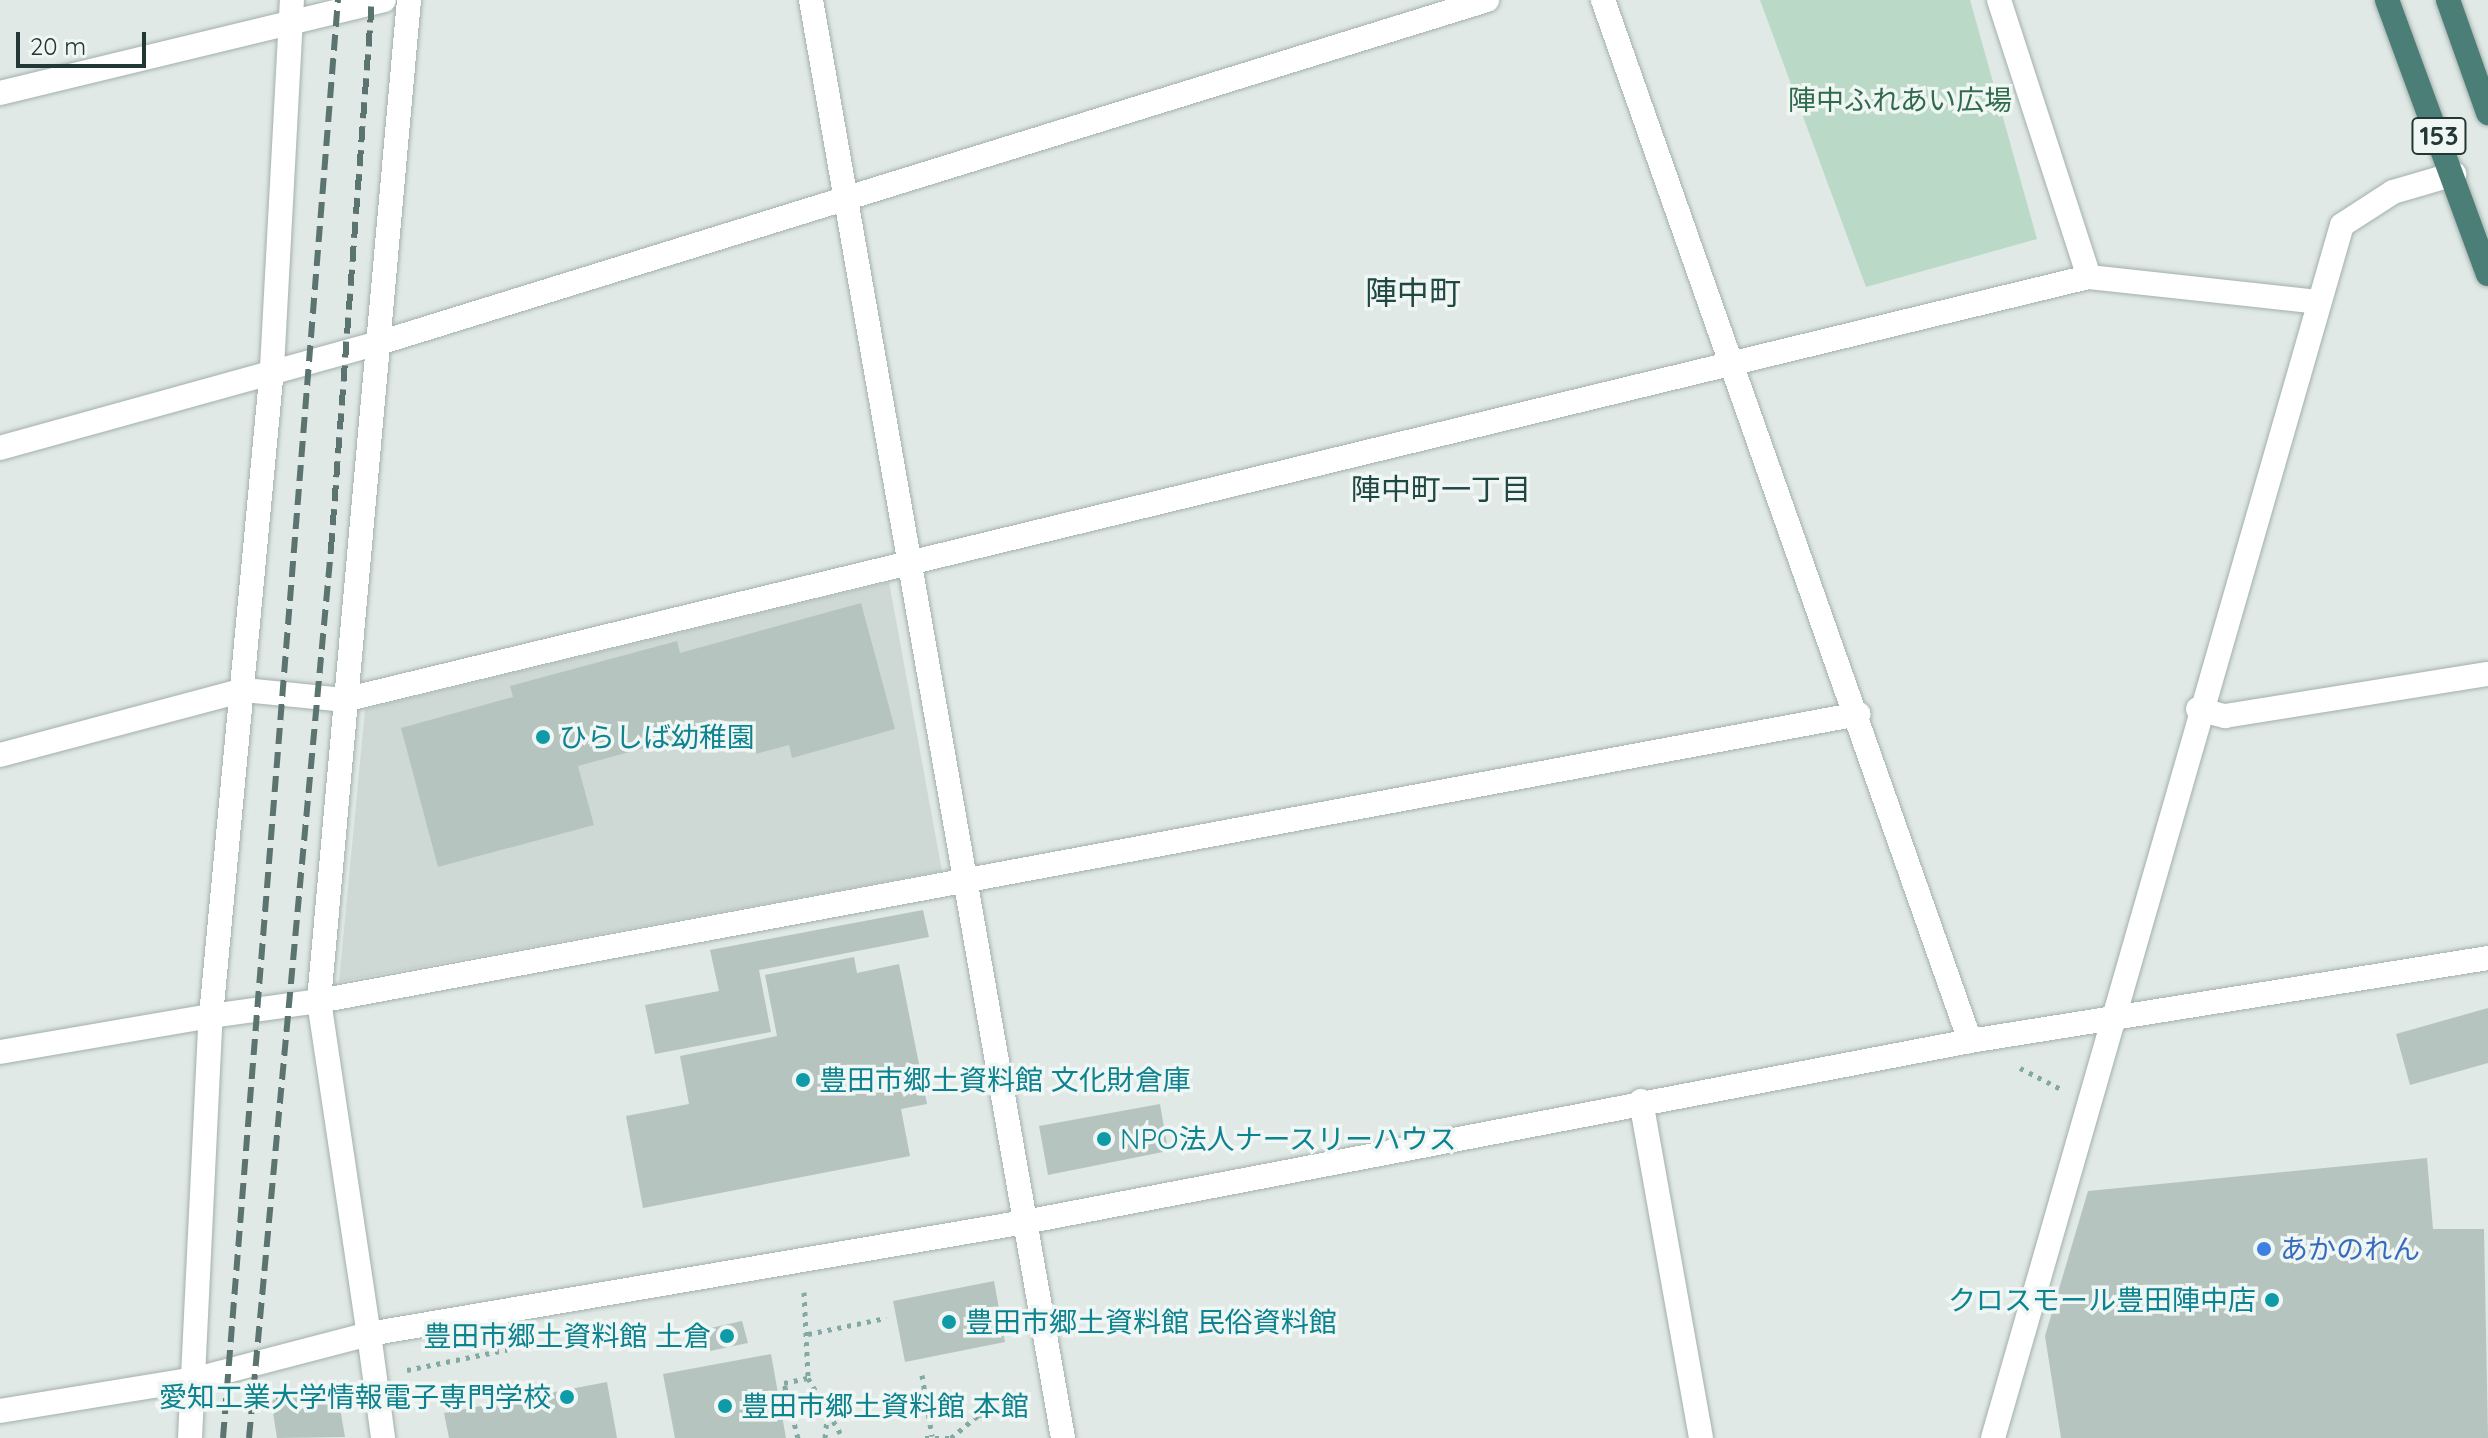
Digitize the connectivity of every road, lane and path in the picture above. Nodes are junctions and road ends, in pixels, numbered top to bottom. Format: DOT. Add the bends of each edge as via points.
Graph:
graph roads {
  1 [pos="384,0"];
  2 [pos="409,0"];
  3 [pos="811,0"];
  4 [pos="1487,0"];
  5 [pos="1603,0"];
  6 [pos="1999,0"];
  7 [pos="2387,0"];
  8 [pos="2448,0"];
  9 [pos="291,11"];
  10 [pos="0,93"];
  11 [pos="2488,113"];
  12 [pos="2454,174"];
  13 [pos="843,200"];
  14 [pos="2488,274"];
  15 [pos="2089,277"];
  16 [pos="2318,302"];
  17 [pos="379,343"];
  18 [pos="1730,360"];
  19 [pos="272,368"];
  20 [pos="0,448"];
  21 [pos="911,565"];
  22 [pos="2488,674"];
  23 [pos="244,690"];
  24 [pos="344,700"];
  25 [pos="2198,709"];
  26 [pos="1858,714"];
  27 [pos="0,755"];
  28 [pos="966,878"];
  29 [pos="2488,958"];
  30 [pos="319,1001"];
  31 [pos="211,1016"];
  32 [pos="2117,1016"];
  33 [pos="1970,1041"];
  34 [pos="0,1052"];
  35 [pos="2014,1065"];
  36 [pos="1641,1101"];
  37 [pos="2058,1104"];
  38 [pos="1025,1222"];
  39 [pos="796,1260"];
  40 [pos="818,1286"];
  41 [pos="803,1289"];
  42 [pos="788,1292"];
  43 [pos="886,1318"];
  44 [pos="369,1334"];
  45 [pos="808,1334"];
  46 [pos="522,1346"];
  47 [pos="413,1368"];
  48 [pos="922,1375"];
  49 [pos="808,1378"];
  50 [pos="196,1379"];
  51 [pos="1057,1402"];
  52 [pos="0,1411"];
  53 [pos="827,1419"];
  54 [pos="932,1436"];
  55 [pos="190,1438"];
  56 [pos="383,1438"];
  57 [pos="798,1438"];
  58 [pos="825,1438"];
  59 [pos="843,1438"];
  60 [pos="925,1438"];
  61 [pos="951,1438"];
  62 [pos="1063,1438"];
  63 [pos="1701,1438"];
  64 [pos="1993,1438"];
  1 -- 9 [label="street"];
  2 -- 17 [label="street"];
  3 -- 13 [label="street"];
  4 -- 13 [label="street"];
  5 -- 18 [label="street"];
  6 -- 15 [label="street"];
  7 -- 12 [label="highway, 153"];
  8 -- 11 [label="highway, 153"];
  9 -- 10 [label="street"];
  9 -- 19 [label="street"];
  12 -- 14 [label="highway, 153"];
  12 -- 16 [label="street" via="2393,192 2342,225"];
  13 -- 17 [label="street"];
  13 -- 21 [label="street"];
  15 -- 16 [label="street"];
  15 -- 18 [label="street"];
  16 -- 25 [label="street"];
  17 -- 19 [label="street"];
  17 -- 24 [label="street"];
  18 -- 21 [label="street"];
  18 -- 26 [label="street"];
  19 -- 20 [label="street"];
  19 -- 23 [label="street"];
  21 -- 24 [label="street"];
  21 -- 28 [label="street"];
  22 -- 25 [label="street" via="2225,716"];
  23 -- 24 [label="street"];
  23 -- 27 [label="street"];
  23 -- 31 [label="street"];
  24 -- 30 [label="street"];
  25 -- 32 [label="street"];
  26 -- 28 [label="street"];
  26 -- 33 [label="street"];
  28 -- 30 [label="street"];
  28 -- 38 [label="street"];
  29 -- 32 [label="street"];
  30 -- 31 [label="street"];
  30 -- 44 [label="street"];
  31 -- 34 [label="street"];
  31 -- 50 [label="street"];
  32 -- 33 [label="street"];
  32 -- 64 [label="street" via="2096,1064"];
  33 -- 36 [label="street"];
  35 -- 37 [label="path" via="2062,1089"];
  36 -- 38 [label="street"];
  36 -- 63 [label="street"];
  38 -- 39 [label="street"];
  38 -- 51 [label="street"];
  39 -- 41 [label="path"];
  39 -- 44 [label="street"];
  40 -- 41 [label="path"];
  41 -- 42 [label="path"];
  41 -- 45 [label="path"];
  43 -- 45 [label="path"];
  44 -- 50 [label="street"];
  44 -- 56 [label="street"];
  45 -- 49 [label="path"];
  46 -- 47 [label="path"];
  48 -- 54 [label="path"];
  49 -- 53 [label="path"];
  49 -- 57 [label="path" via="784,1383"];
  50 -- 52 [label="street"];
  50 -- 55 [label="street"];
  51 -- 61 [label="path" via="978,1415"];
  51 -- 62 [label="street"];
  53 -- 58 [label="path"];
  53 -- 59 [label="path"];
  54 -- 60 [label="path"];
  54 -- 61 [label="path"];
}
